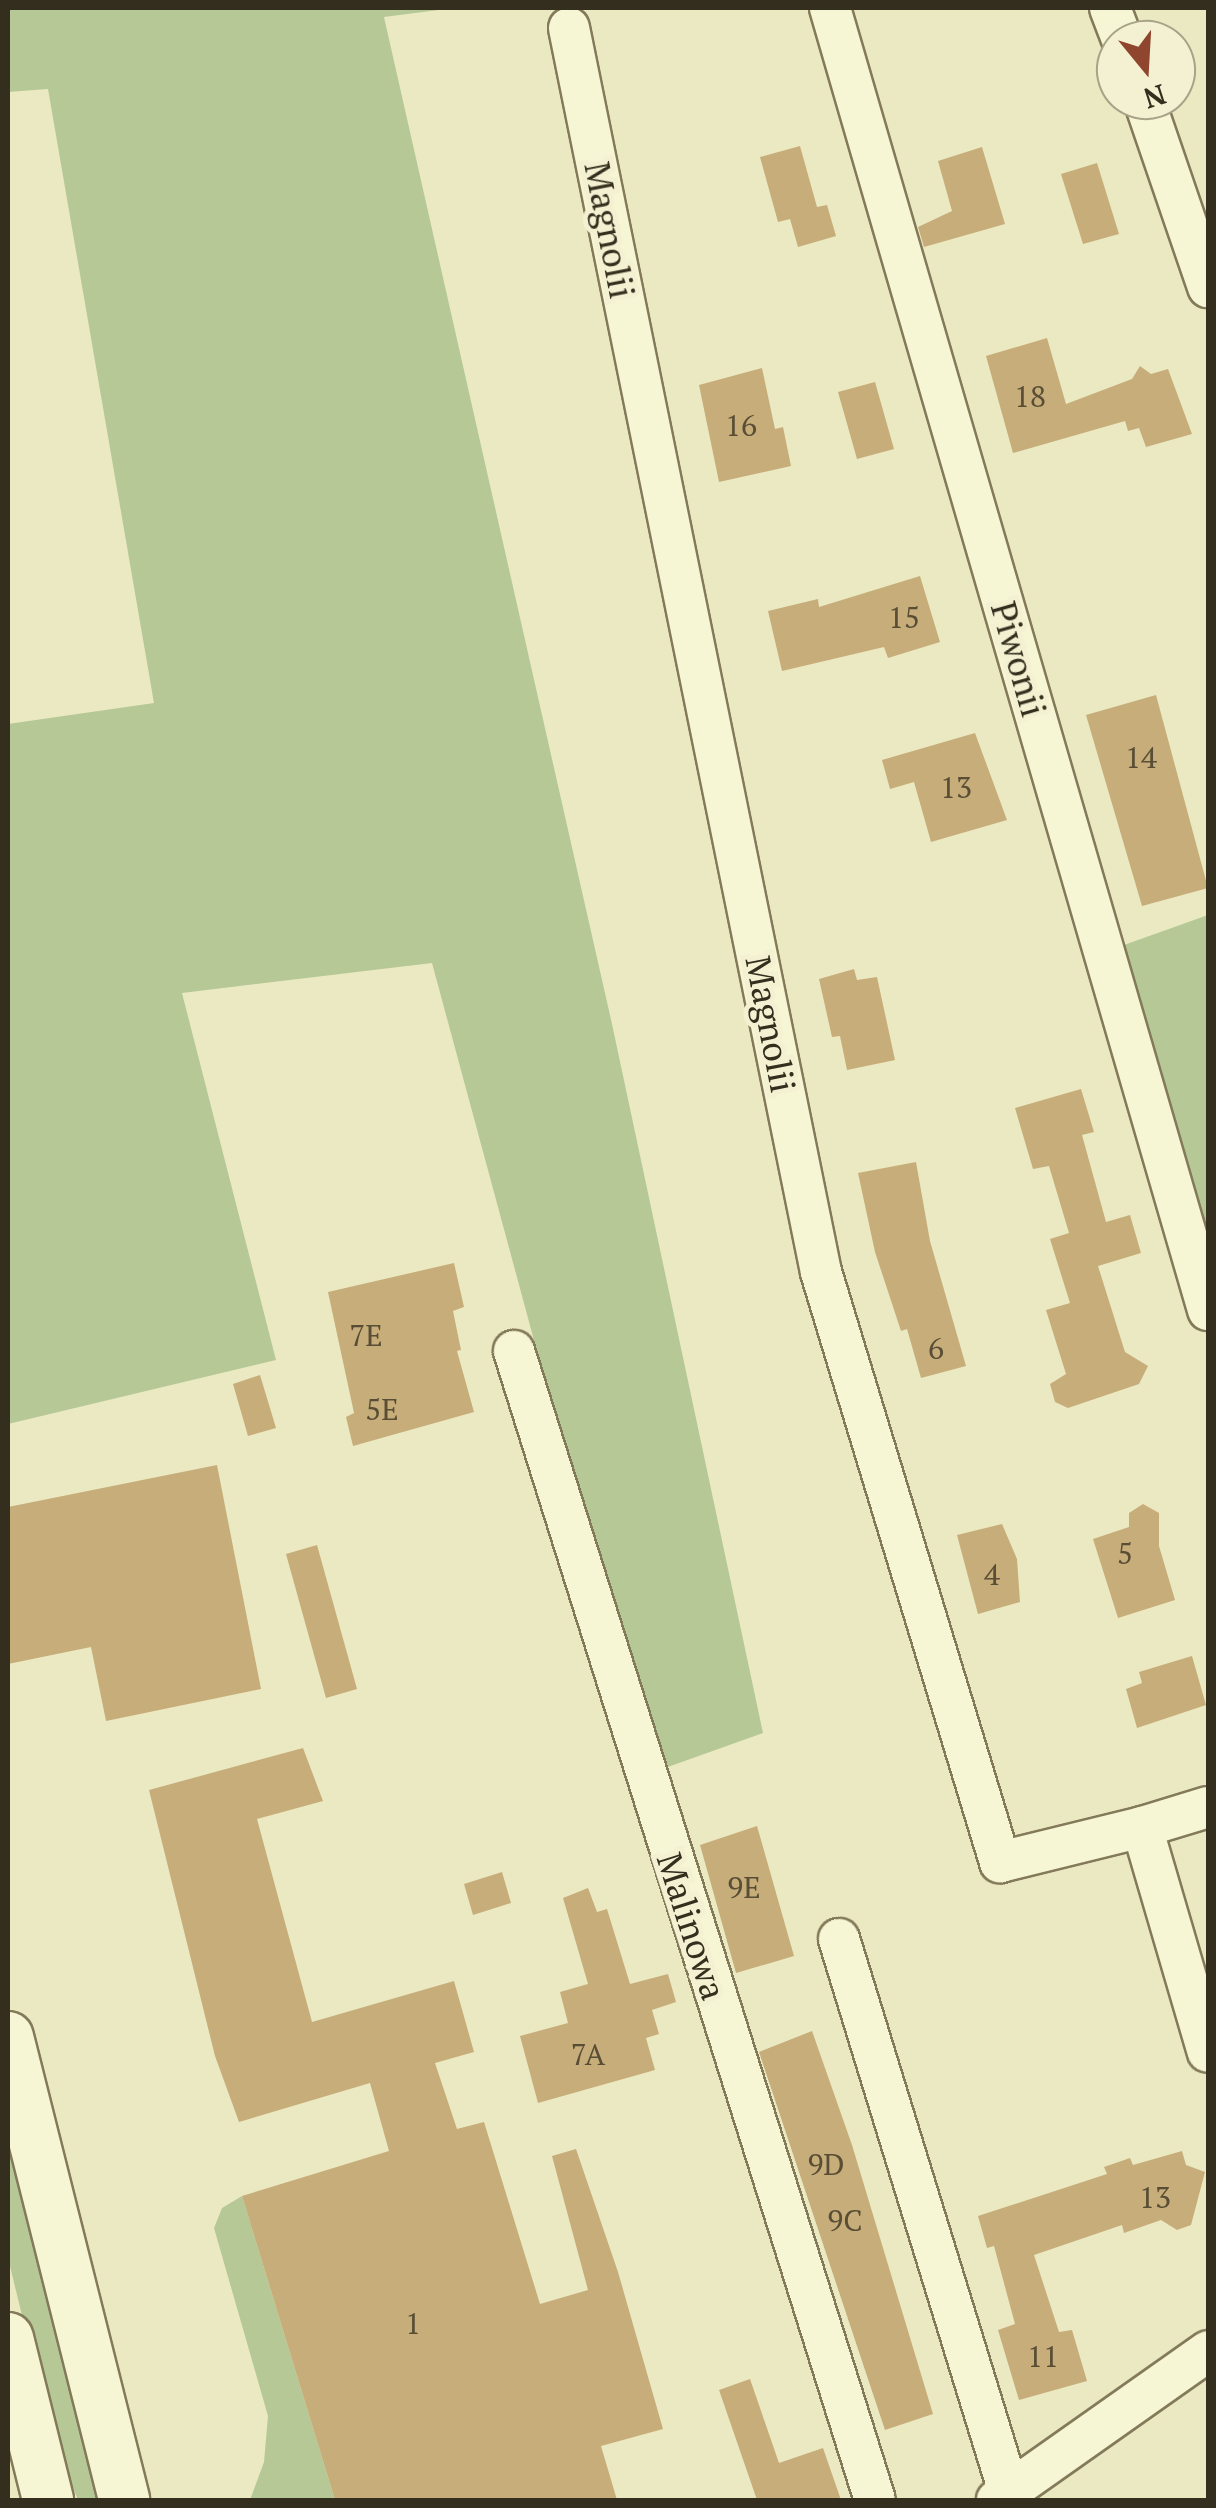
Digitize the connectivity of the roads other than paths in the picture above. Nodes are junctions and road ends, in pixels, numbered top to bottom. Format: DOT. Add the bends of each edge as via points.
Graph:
graph roads {
  1 [pos="830,8"];
  2 [pos="569,28"];
  3 [pos="1151,120"];
  4 [pos="1208,287"];
  5 [pos="1208,1310"];
  6 [pos="514,1351"];
  7 [pos="1208,1806"];
  8 [pos="1142,1827"];
  9 [pos="839,1939"];
  10 [pos="8,2037"];
  11 [pos="1208,2052"];
  12 [pos="8,2338"];
  13 [pos="1208,2351"];
  14 [pos="1003,2496"];
  15 [pos="48,2500"];
  16 [pos="124,2500"];
  17 [pos="875,2500"];
  1 -- 5 [label="street, Piwonii"];
  2 -- 8 [label="street, Magnolii" via="821,1272 1000,1862"];
  3 -- 4 [label="street"];
  6 -- 17 [label="street, Malinowa"];
  7 -- 8 [label="street"];
  8 -- 11 [label="street"];
  9 -- 14 [label="street"];
  10 -- 16 [label="street"];
  12 -- 15 [label="street"];
  13 -- 14 [label="street"];
}
